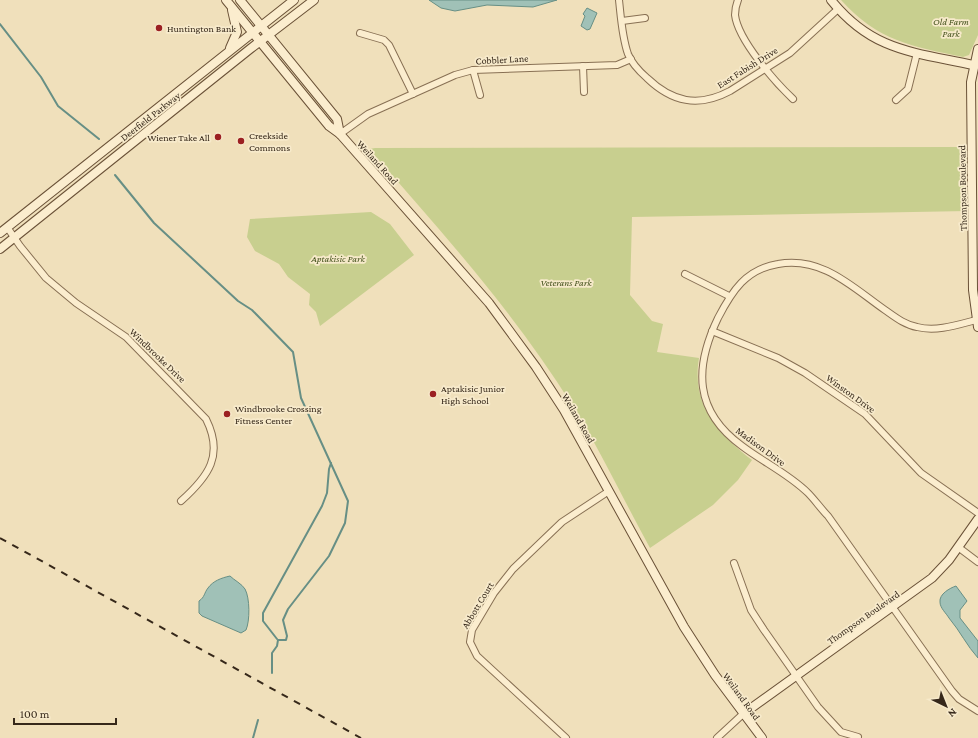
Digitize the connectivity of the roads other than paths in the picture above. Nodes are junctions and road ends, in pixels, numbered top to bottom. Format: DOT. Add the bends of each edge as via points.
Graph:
graph roads {
  1 [pos="240,0"];
  2 [pos="294,0"];
  3 [pos="314,0"];
  4 [pos="619,0"];
  5 [pos="738,0"];
  6 [pos="831,0"];
  7 [pos="228,3"];
  8 [pos="838,9"];
  9 [pos="645,18"];
  10 [pos="622,21"];
  11 [pos="261,26"];
  12 [pos="253,33"];
  13 [pos="360,33"];
  14 [pos="268,35"];
  15 [pos="260,41"];
  16 [pos="978,49"];
  17 [pos="917,53"];
  18 [pos="226,54"];
  19 [pos="631,59"];
  20 [pos="973,65"];
  21 [pos="583,66"];
  22 [pos="765,68"];
  23 [pos="473,70"];
  24 [pos="584,92"];
  25 [pos="413,94"];
  26 [pos="480,95"];
  27 [pos="793,98"];
  28 [pos="896,100"];
  29 [pos="340,134"];
  30 [pos="7,227"];
  31 [pos="0,233"];
  32 [pos="14,238"];
  33 [pos="0,249"];
  34 [pos="976,263"];
  35 [pos="685,274"];
  36 [pos="729,296"];
  37 [pos="977,324"];
  38 [pos="712,331"];
  39 [pos="609,491"];
  40 [pos="181,501"];
  41 [pos="978,513"];
  42 [pos="978,519"];
  43 [pos="958,547"];
  44 [pos="978,562"];
  45 [pos="734,563"];
  46 [pos="893,608"];
  47 [pos="796,676"];
  48 [pos="978,711"];
  49 [pos="743,714"];
  50 [pos="858,737"];
  51 [pos="566,738"];
  52 [pos="717,738"];
  53 [pos="762,738"];
  1 -- 11 [label="main road, Weiland Road"];
  2 -- 11 [label="main road, Deerfield Parkway"];
  3 -- 14 [label="main road, Deerfield Parkway"];
  4 -- 10 [label="street, East Fabish Drive"];
  5 -- 22 [label="street" via="735,17 746,41"];
  6 -- 8 [label="main road"];
  7 -- 12 [label="main road, Weiland Road"];
  7 -- 18 [label="main road" via="237,32"];
  8 -- 17 [label="main road" via="852,24 874,38 905,51"];
  8 -- 22 [label="street, East Fabish Drive" via="790,53"];
  9 -- 10 [label="street"];
  10 -- 19 [label="street, East Fabish Drive" via="624,42"];
  11 -- 12 [label="main road, Deerfield Parkway"];
  11 -- 14 [label="main road, Weiland Road"];
  12 -- 15 [label="main road, Weiland Road"];
  12 -- 18 [label="main road, Deerfield Parkway"];
  13 -- 25 [label="street" via="384,40 389,45"];
  14 -- 15 [label="main road, Deerfield Parkway"];
  14 -- 29 [label="main road, Weiland Road" via="337,119"];
  15 -- 29 [label="main road, Weiland Road" via="329,126"];
  15 -- 32 [label="main road, Deerfield Parkway"];
  16 -- 20 [label="main road, Thompson Boulevard"];
  17 -- 20 [label="main road"];
  17 -- 28 [label="street" via="909,85"];
  18 -- 30 [label="main road, Deerfield Parkway"];
  19 -- 21 [label="street, Cobbler Lane" via="617,65"];
  19 -- 22 [label="street, East Fabish Drive" via="641,73 663,92 699,101 721,96"];
  20 -- 34 [label="main road, Thompson Boulevard" via="971,82"];
  21 -- 23 [label="street, Cobbler Lane"];
  21 -- 24 [label="street"];
  22 -- 27 [label="street" via="776,83"];
  23 -- 25 [label="street, Cobbler Lane" via="455,75"];
  23 -- 26 [label="street"];
  25 -- 29 [label="street, Cobbler Lane" via="368,114"];
  29 -- 39 [label="main road, Weiland Road" via="512,333 564,410"];
  30 -- 31 [label="main road, Deerfield Parkway"];
  30 -- 32 [label="street, Windbrooke Drive"];
  32 -- 33 [label="main road, Deerfield Parkway"];
  32 -- 40 [label="street, Windbrooke Drive" via="58,290 126,337 206,419 212,432 214,457 205,476"];
  34 -- 37 [label="main road, Thompson Boulevard" via="973,290"];
  35 -- 36 [label="street"];
  36 -- 37 [label="street, Madison Drive" via="742,281 758,269 775,264 796,263 828,270 896,318 917,327"];
  36 -- 38 [label="street, Madison Drive"];
  38 -- 41 [label="street, Winston Drive" via="778,358 817,381 865,414 921,473"];
  38 -- 46 [label="street, Madison Drive" via="702,372 705,399 713,416 722,429 742,447 808,493 828,516"];
  39 -- 49 [label="main road, Weiland Road" via="684,627 714,675"];
  39 -- 51 [label="street, Abbott Court" via="562,522 526,555 494,593 470,636 472,649 477,656"];
  42 -- 43 [label="main road, Thompson Boulevard"];
  43 -- 44 [label="street"];
  43 -- 46 [label="main road, Thompson Boulevard" via="940,571"];
  45 -- 47 [label="street" via="751,610"];
  46 -- 47 [label="main road, Thompson Boulevard"];
  46 -- 48 [label="street, Madison Drive" via="952,691 959,699"];
  47 -- 49 [label="main road, Thompson Boulevard"];
  47 -- 50 [label="street" via="840,732"];
  49 -- 52 [label="street"];
  49 -- 53 [label="main road, Weiland Road"];
}
